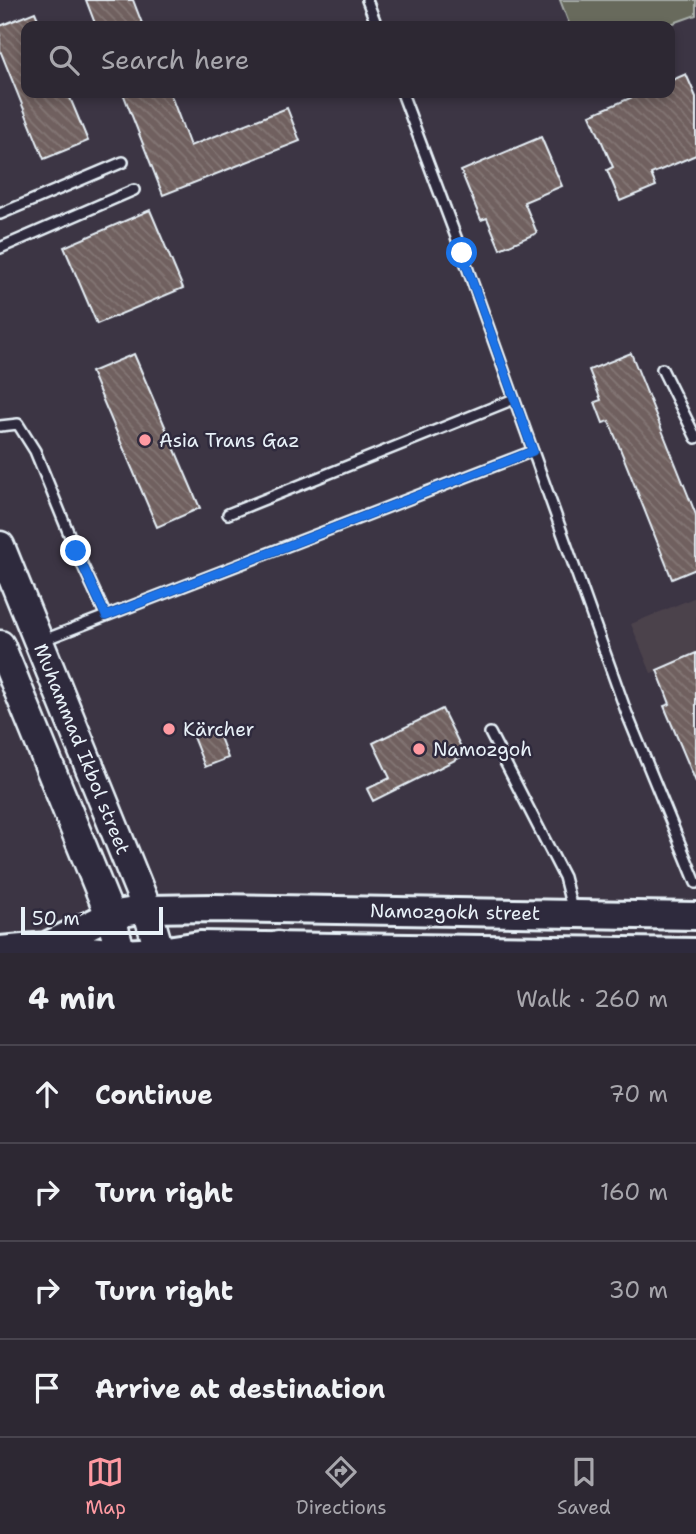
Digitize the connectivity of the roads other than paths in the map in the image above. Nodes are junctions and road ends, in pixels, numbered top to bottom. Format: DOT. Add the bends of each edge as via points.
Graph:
graph roads {
  1 [pos="367,0"];
  2 [pos="375,21"];
  3 [pos="404,98"];
  4 [pos="124,162"];
  5 [pos="135,190"];
  6 [pos="0,214"];
  7 [pos="0,248"];
  8 [pos="662,369"];
  9 [pos="514,399"];
  10 [pos="0,426"];
  11 [pos="696,438"];
  12 [pos="533,451"];
  13 [pos="228,514"];
  14 [pos="0,546"];
  15 [pos="106,616"];
  16 [pos="39,642"];
  17 [pos="0,645"];
  18 [pos="490,733"];
  19 [pos="696,883"];
  20 [pos="147,909"];
  21 [pos="574,914"];
  22 [pos="110,915"];
  23 [pos="696,916"];
  24 [pos="46,946"];
  25 [pos="0,950"];
  26 [pos="273,950"];
  27 [pos="500,951"];
  28 [pos="160,952"];
  29 [pos="696,952"];
  30 [pos="121,953"];
  1 -- 2 [label="lane"];
  3 -- 9 [label="lane"];
  4 -- 6 [label="lane"];
  5 -- 7 [label="lane"];
  8 -- 11 [label="lane"];
  9 -- 12 [label="lane"];
  9 -- 13 [label="lane"];
  10 -- 15 [label="lane" via="18,424 35,451"];
  12 -- 15 [label="lane"];
  12 -- 19 [label="lane" via="627,714"];
  14 -- 16 [label="main road, Muhammad Ikbol street"];
  15 -- 16 [label="lane"];
  16 -- 20 [label="main road, Muhammad Ikbol street"];
  17 -- 22 [label="main road, Muhammad Ikbol street"];
  18 -- 21 [label="lane" via="564,877"];
  20 -- 21 [label="main road"];
  20 -- 22 [label="main road"];
  20 -- 28 [label="main road, Muhammad Ikbol street"];
  21 -- 23 [label="main road"];
  22 -- 24 [label="main road"];
  22 -- 30 [label="main road, Muhammad Ikbol street"];
  24 -- 25 [label="main road"];
  24 -- 30 [label="main road, Namozgokh street"];
  26 -- 27 [label="main road, Namozgokh street"];
  26 -- 28 [label="main road, Namozgokh street" via="200,946"];
  27 -- 29 [label="main road, Namozgokh street"];
  28 -- 30 [label="main road, Namozgokh street"];
}
